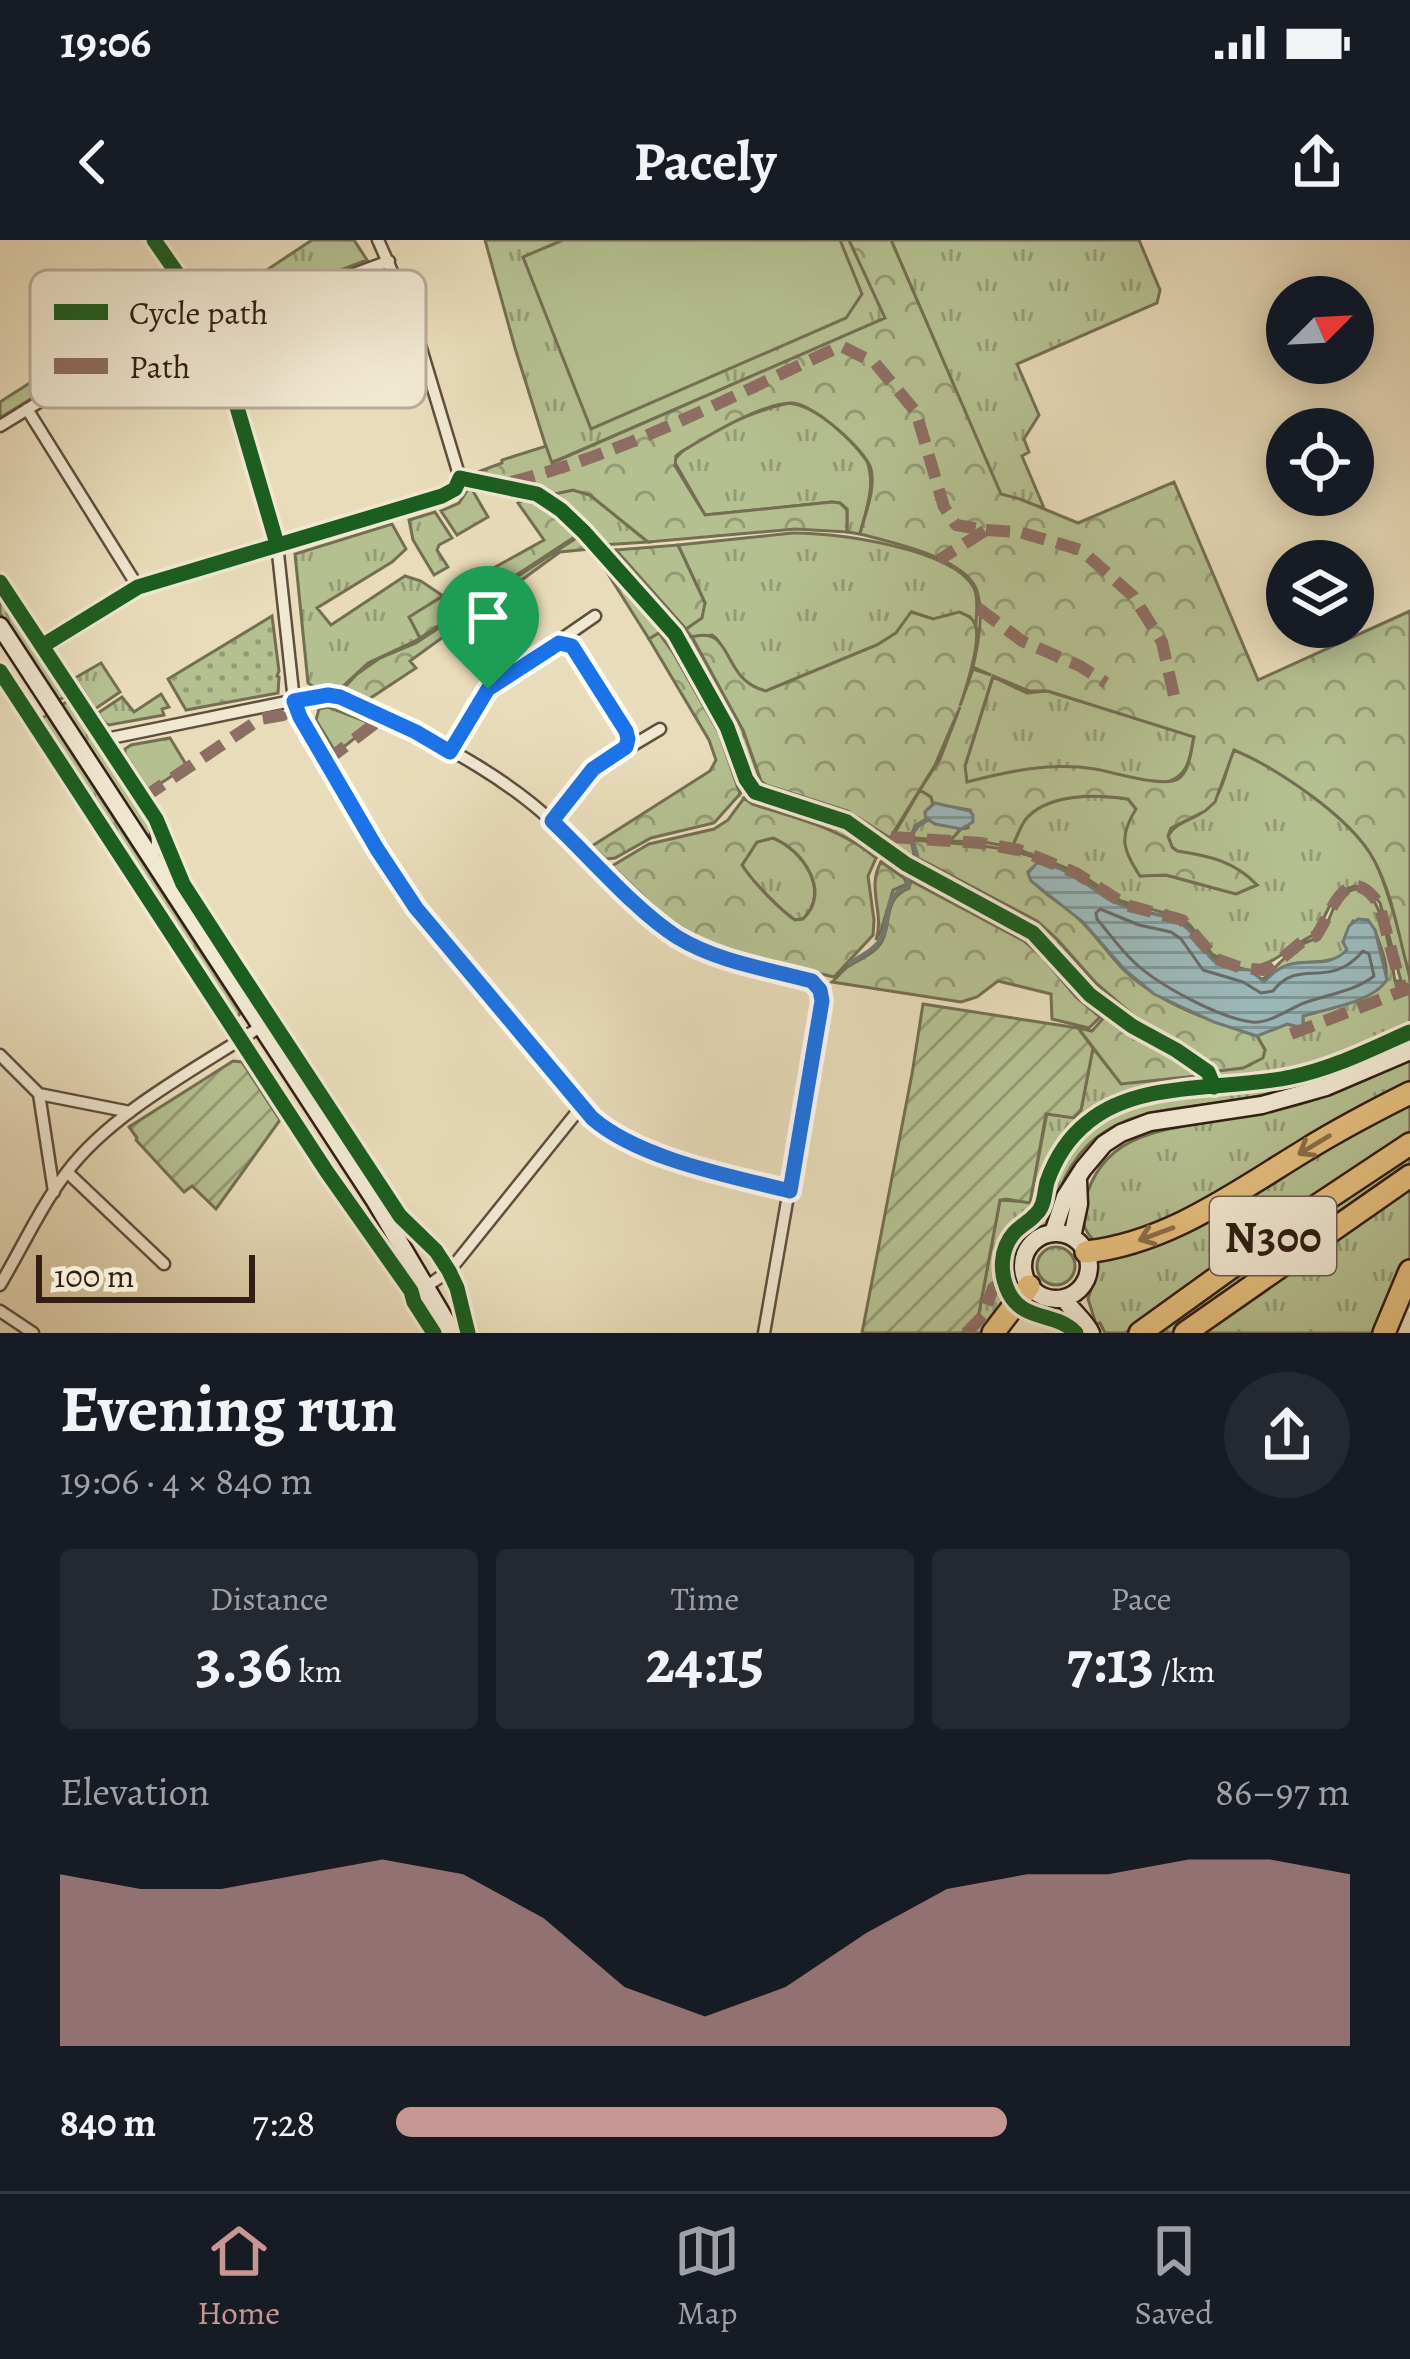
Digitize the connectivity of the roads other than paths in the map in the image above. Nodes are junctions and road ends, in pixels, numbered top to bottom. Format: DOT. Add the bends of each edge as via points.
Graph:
graph roads {
  1 [pos="154,240"];
  2 [pos="378,240"];
  3 [pos="389,261"];
  4 [pos="175,270"];
  5 [pos="364,270"];
  6 [pos="392,270"];
  7 [pos="426,361"];
  8 [pos="30,407"];
  9 [pos="237,408"];
  10 [pos="27,409"];
  11 [pos="0,426"];
  12 [pos="277,544"];
  13 [pos="0,582"];
  14 [pos="138,587"];
  15 [pos="595,616"];
  16 [pos="0,626"];
  17 [pos="559,643"];
  18 [pos="41,646"];
  19 [pos="0,671"];
  20 [pos="294,701"];
  21 [pos="660,729"];
  22 [pos="106,739"];
  23 [pos="626,747"];
  24 [pos="450,752"];
  25 [pos="552,821"];
  26 [pos="151,860"];
  27 [pos="260,1027"];
  28 [pos="241,1040"];
  29 [pos="1410,1051"];
  30 [pos="0,1055"];
  31 [pos="1410,1093"];
  32 [pos="39,1094"];
  33 [pos="581,1107"];
  34 [pos="130,1112"];
  35 [pos="1410,1144"];
  36 [pos="67,1172"];
  37 [pos="1410,1177"];
  38 [pos="790,1191"];
  39 [pos="54,1192"];
  40 [pos="1070,1241"];
  41 [pos="164,1264"];
  42 [pos="1410,1271"];
  43 [pos="0,1285"];
  44 [pos="1029,1286"];
  45 [pos="419,1288"];
  46 [pos="1072,1294"];
  47 [pos="0,1311"];
  48 [pos="1088,1327"];
  49 [pos="33,1333"];
  50 [pos="453,1333"];
  51 [pos="764,1333"];
  52 [pos="993,1333"];
  53 [pos="1140,1333"];
  54 [pos="1185,1333"];
  55 [pos="1384,1333"];
  1 -- 4 [label="street"];
  2 -- 3 [label="street"];
  3 -- 5 [label="street"];
  3 -- 6 [label="street"];
  7 -- 12 [label="street" via="466,479 442,496"];
  8 -- 10 [label="street"];
  9 -- 12 [label="street"];
  10 -- 11 [label="street"];
  10 -- 14 [label="street"];
  12 -- 14 [label="street"];
  12 -- 20 [label="street"];
  13 -- 18 [label="street"];
  14 -- 18 [label="street"];
  15 -- 17 [label="street"];
  16 -- 26 [label="street"];
  17 -- 23 [label="street" via="572,646 616,714"];
  17 -- 24 [label="street" via="488,689"];
  18 -- 22 [label="street"];
  19 -- 28 [label="street"];
  20 -- 22 [label="street"];
  20 -- 24 [label="street" via="340,697"];
  20 -- 33 [label="street" via="416,908"];
  21 -- 23 [label="street"];
  22 -- 26 [label="street" via="156,819"];
  23 -- 25 [label="street" via="593,769"];
  24 -- 25 [label="street"];
  25 -- 38 [label="street" via="681,940 812,981 822,995"];
  26 -- 27 [label="street"];
  27 -- 28 [label="street"];
  27 -- 45 [label="street" via="367,1188"];
  28 -- 34 [label="street"];
  28 -- 45 [label="street" via="327,1172"];
  29 -- 40 [label="street" via="1326,1087 1140,1125 1104,1144 1065,1197"];
  30 -- 32 [label="street"];
  31 -- 40 [label="highway, N300, one-way" via="1168,1230 1116,1246"];
  32 -- 34 [label="street"];
  32 -- 39 [label="street"];
  33 -- 38 [label="street" via="640,1146"];
  33 -- 45 [label="street" via="459,1259"];
  34 -- 36 [label="street"];
  35 -- 53 [label="highway, N300"];
  36 -- 39 [label="street"];
  36 -- 41 [label="street"];
  37 -- 54 [label="highway, N300"];
  38 -- 51 [label="street"];
  39 -- 43 [label="street"];
  40 -- 44 [label="street" via="1035,1240 1022,1267"];
  40 -- 46 [label="street" via="1089,1268"];
  42 -- 55 [label="highway, N300"];
  44 -- 46 [label="street" via="1045,1298"];
  44 -- 52 [label="highway"];
  45 -- 50 [label="street"];
  46 -- 48 [label="street" via="1072,1311"];
  47 -- 49 [label="street"];
}
